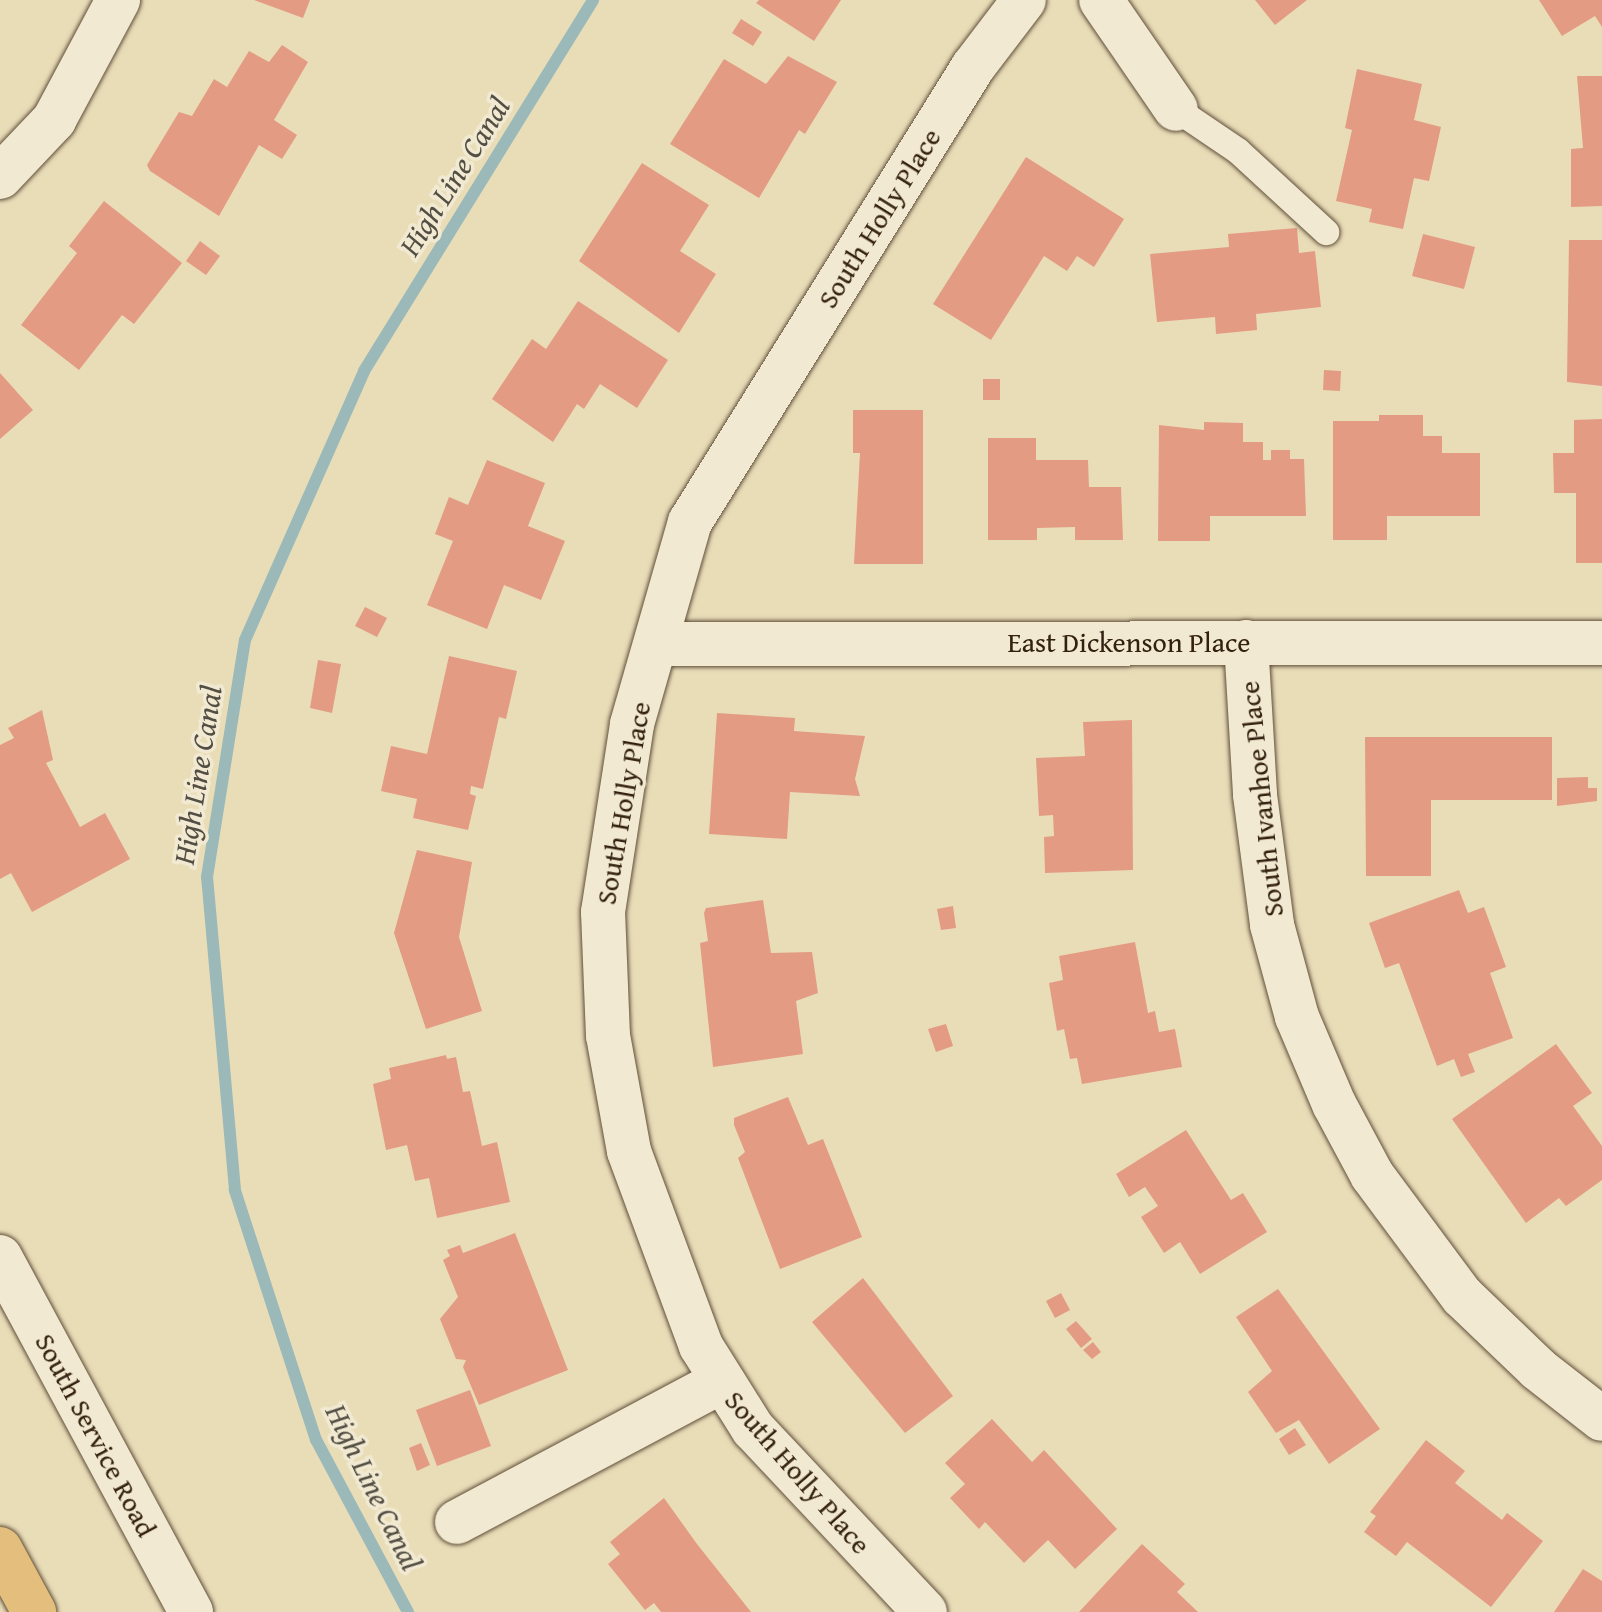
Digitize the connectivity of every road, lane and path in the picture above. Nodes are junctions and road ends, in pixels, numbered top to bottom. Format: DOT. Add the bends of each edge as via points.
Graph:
graph roads {
  1 [pos="118,0"];
  2 [pos="1024,0"];
  3 [pos="1101,0"];
  4 [pos="1176,109"];
  5 [pos="0,177"];
  6 [pos="1326,232"];
  7 [pos="1246,642"];
  8 [pos="1602,643"];
  9 [pos="656,644"];
  10 [pos="0,1257"];
  11 [pos="720,1382"];
  12 [pos="1602,1419"];
  13 [pos="457,1522"];
  14 [pos="0,1549"];
  15 [pos="34,1612"];
  16 [pos="191,1612"];
  17 [pos="925,1612"];
  1 -- 5 [label="street" via="54,120"];
  2 -- 9 [label="street, South Holly Place" via="973,67 690,522"];
  3 -- 4 [label="street"];
  4 -- 6 [label="lane" via="1238,151"];
  7 -- 8 [label="street, East Dickenson Place"];
  7 -- 9 [label="street, East Dickenson Place"];
  7 -- 12 [label="street, South Ivanhoe Place" via="1255,795 1272,925 1297,1017 1334,1104 1372,1175 1462,1296 1538,1369"];
  9 -- 11 [label="street, South Holly Place" via="632,724 607,872 603,964 608,1036 629,1151 701,1346"];
  10 -- 16 [label="street, South Service Road"];
  11 -- 13 [label="street"];
  11 -- 17 [label="street, South Holly Place" via="753,1429"];
  14 -- 15 [label="highway"];
}
